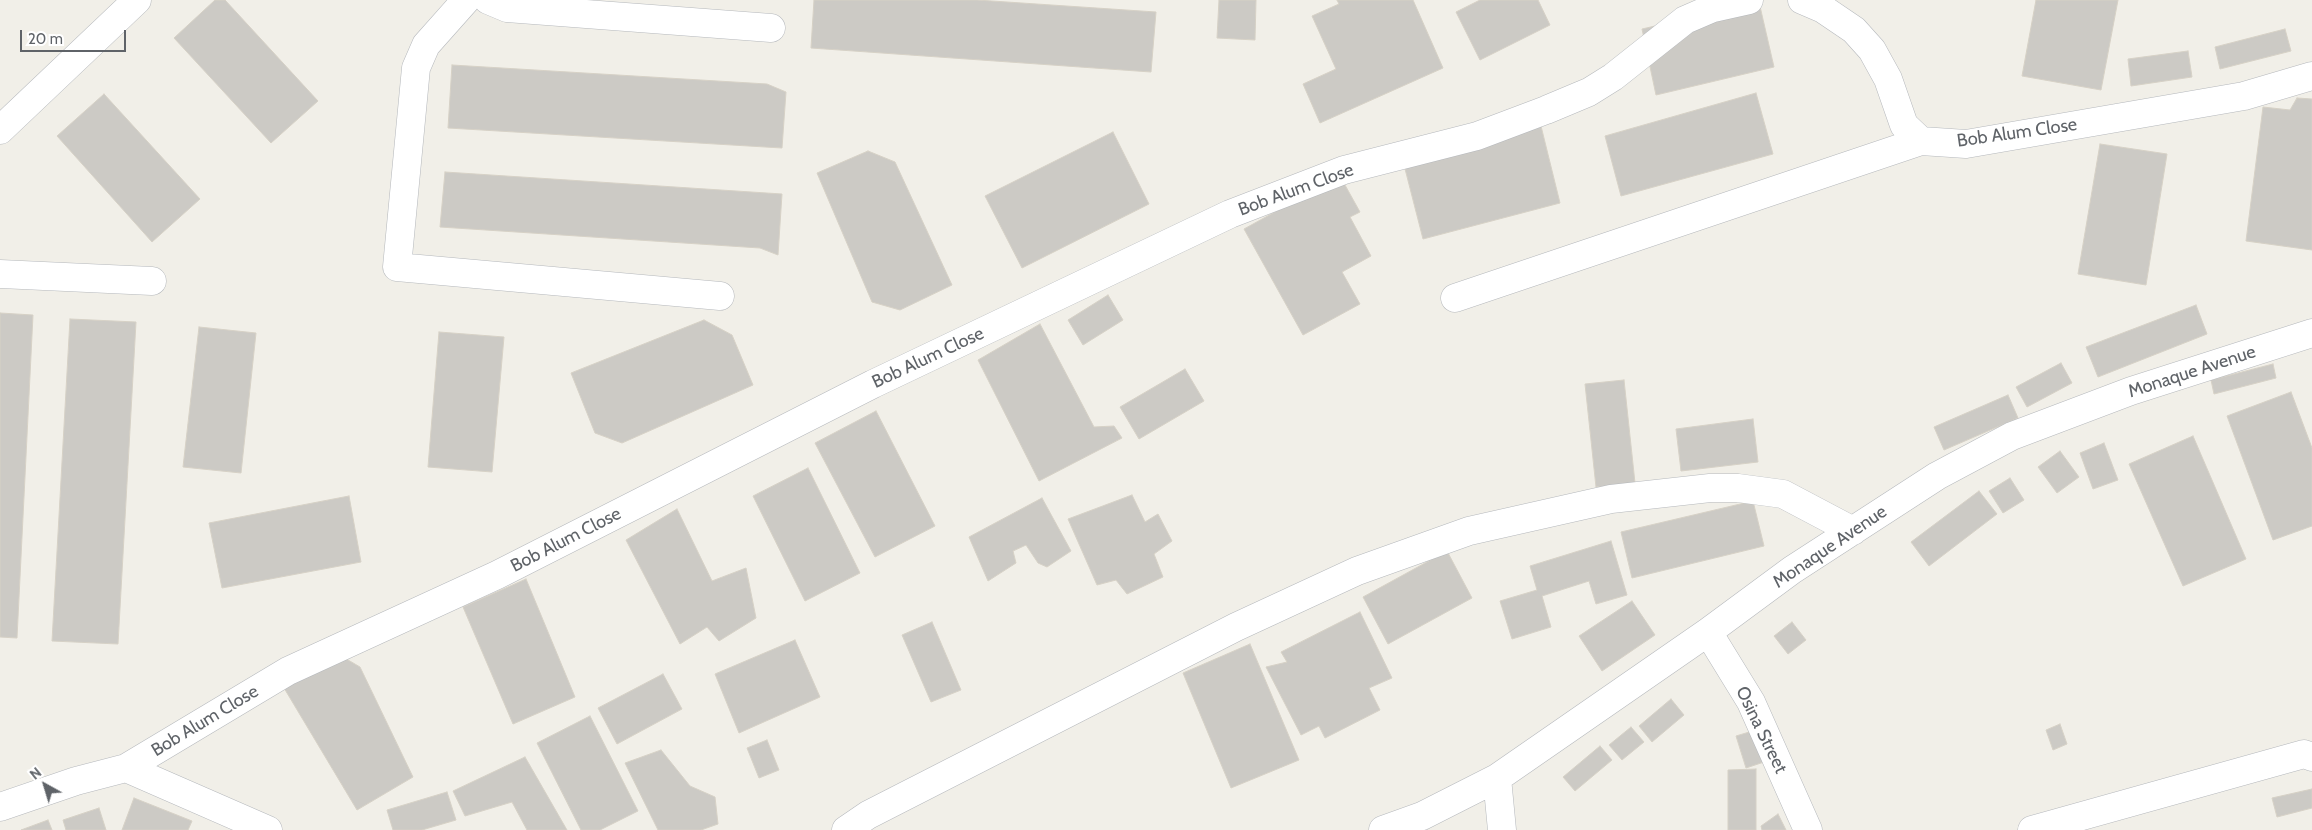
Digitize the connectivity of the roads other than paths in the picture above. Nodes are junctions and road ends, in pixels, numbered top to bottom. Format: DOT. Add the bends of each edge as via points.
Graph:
graph roads {
  1 [pos="137,0"];
  2 [pos="466,0"];
  3 [pos="488,0"];
  4 [pos="1749,0"];
  5 [pos="1802,0"];
  6 [pos="771,28"];
  7 [pos="2312,76"];
  8 [pos="0,130"];
  9 [pos="1921,141"];
  10 [pos="0,274"];
  11 [pos="152,281"];
  12 [pos="720,296"];
  13 [pos="1455,298"];
  14 [pos="2312,333"];
  15 [pos="1852,531"];
  16 [pos="1708,632"];
  17 [pos="2312,757"];
  18 [pos="126,768"];
  19 [pos="1497,778"];
  20 [pos="0,807"];
  21 [pos="2085,824"];
  22 [pos="268,830"];
  23 [pos="846,830"];
  24 [pos="1383,830"];
  25 [pos="1502,830"];
  26 [pos="1808,830"];
  27 [pos="2032,830"];
  1 -- 8 [label="street"];
  2 -- 12 [label="street" via="426,45 416,68 398,267"];
  3 -- 6 [label="street" via="507,8"];
  4 -- 18 [label="street, Bob Alum Close" via="1713,8 1685,20 1613,77 1589,92 1546,110 1477,136 1344,170 1230,214 873,384 497,575 288,671"];
  5 -- 9 [label="street" via="1823,9 1854,30 1872,50 1888,79 1904,125"];
  7 -- 9 [label="street, Bob Alum Close" via="2244,96 1966,144"];
  9 -- 13 [label="street"];
  10 -- 11 [label="street"];
  14 -- 15 [label="street, Monaque Avenue" via="2131,391 2012,436 1937,476"];
  15 -- 16 [label="street, Monaque Avenue" via="1792,570"];
  15 -- 23 [label="street" via="1783,494 1710,488 1611,499 1470,531 1357,571 1236,627 868,815"];
  16 -- 19 [label="street, Monaque Avenue"];
  16 -- 26 [label="street, Osina Street" via="1751,702"];
  17 -- 21 [label="street" via="2304,754"];
  18 -- 20 [label="street"];
  18 -- 22 [label="street"];
  19 -- 24 [label="street, Monaque Avenue" via="1422,816"];
  19 -- 25 [label="street"];
  21 -- 27 [label="street"];
}
